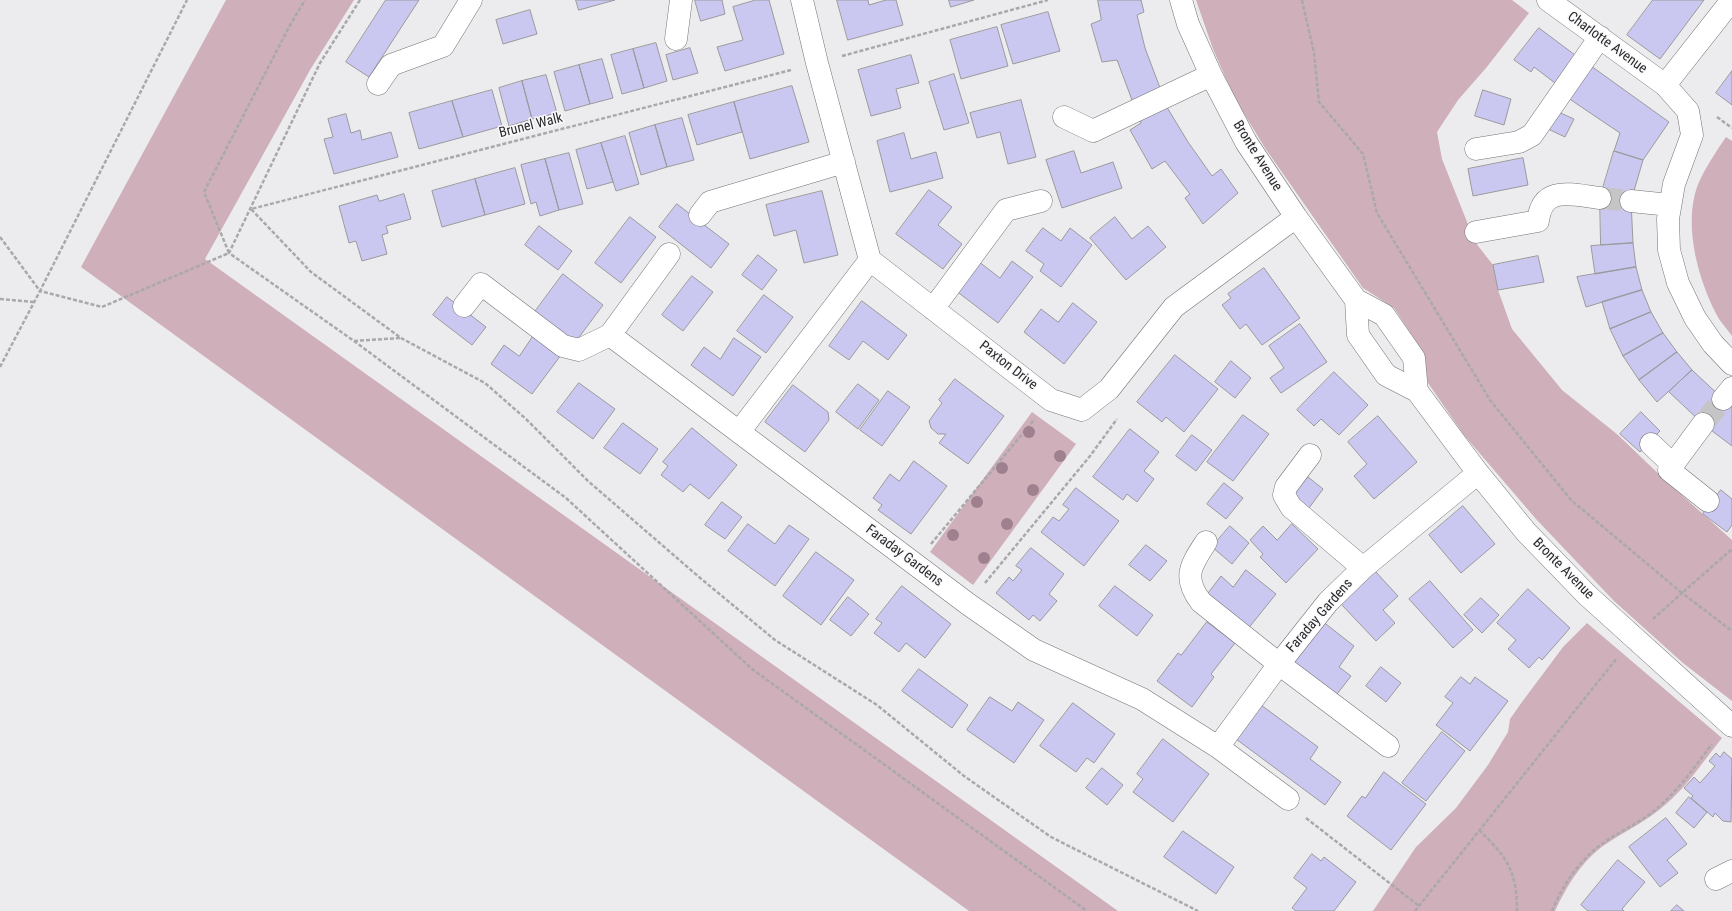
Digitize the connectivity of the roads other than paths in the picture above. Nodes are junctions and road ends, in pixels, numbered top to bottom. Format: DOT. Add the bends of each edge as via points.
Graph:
graph roads {
  1 [pos="471,0"];
  2 [pos="681,0"];
  3 [pos="802,0"];
  4 [pos="1181,0"];
  5 [pos="1548,0"];
  6 [pos="1732,0"];
  7 [pos="1600,37"];
  8 [pos="676,39"];
  9 [pos="1210,75"];
  10 [pos="378,84"];
  11 [pos="1666,85"];
  12 [pos="1064,117"];
  13 [pos="1476,150"];
  14 [pos="844,162"];
  15 [pos="1600,198"];
  16 [pos="1041,201"];
  17 [pos="1631,201"];
  18 [pos="1670,205"];
  19 [pos="700,215"];
  20 [pos="1296,217"];
  21 [pos="1476,232"];
  22 [pos="668,254"];
  23 [pos="870,260"];
  24 [pos="1356,300"];
  25 [pos="464,306"];
  26 [pos="933,308"];
  27 [pos="610,335"];
  28 [pos="1732,364"];
  29 [pos="1417,391"];
  30 [pos="1703,424"];
  31 [pos="739,432"];
  32 [pos="1651,444"];
  33 [pos="1310,455"];
  34 [pos="1673,465"];
  35 [pos="1478,473"];
  36 [pos="1708,501"];
  37 [pos="1206,542"];
  38 [pos="1363,568"];
  39 [pos="1279,664"];
  40 [pos="1730,724"];
  41 [pos="1388,746"];
  42 [pos="1218,747"];
  43 [pos="1288,799"];
  1 -- 10 [label="street" via="443,46 391,65"];
  2 -- 8 [label="street"];
  3 -- 14 [label="street"];
  4 -- 9 [label="street, Bronte Avenue" via="1188,24"];
  5 -- 7 [label="street, Charlotte Avenue"];
  6 -- 11 [label="street"];
  7 -- 11 [label="street, Charlotte Avenue"];
  7 -- 13 [label="street" via="1532,135 1519,142"];
  9 -- 12 [label="street" via="1093,131"];
  9 -- 20 [label="street, Bronte Avenue" via="1246,142"];
  11 -- 18 [label="street, Charlotte Avenue" via="1688,111 1692,135 1674,184"];
  14 -- 19 [label="street" via="710,202"];
  14 -- 23 [label="street"];
  15 -- 21 [label="street" via="1562,194 1550,196 1539,211 1538,221"];
  16 -- 26 [label="street" via="1006,210"];
  17 -- 18 [label="street"];
  18 -- 28 [label="street, Charlotte Avenue" via="1669,250 1678,283 1695,318 1713,344"];
  20 -- 24 [label="street, Bronte Avenue"];
  20 -- 26 [label="street, Paxton Drive" via="1174,306 1109,389 1082,410 1051,400"];
  22 -- 27 [label="street"];
  23 -- 26 [label="street, Paxton Drive"];
  23 -- 31 [label="street"];
  24 -- 29 [label="street, Bronte Avenue" via="1384,316 1414,358"];
  24 -- 29 [label="street, Bronte Avenue" via="1358,335 1386,375"];
  25 -- 27 [label="street" via="480,284 563,346 578,350"];
  27 -- 31 [label="street, Faraday Gardens"];
  29 -- 35 [label="street, Bronte Avenue"];
  30 -- 34 [label="street"];
  31 -- 42 [label="street, Faraday Gardens" via="968,604 1034,650 1142,699"];
  32 -- 34 [label="street"];
  33 -- 38 [label="street" via="1286,487 1284,495 1291,507"];
  34 -- 36 [label="street" via="1670,470"];
  35 -- 38 [label="street, Faraday Gardens"];
  35 -- 40 [label="street, Bronte Avenue" via="1526,532 1587,595"];
  37 -- 39 [label="street" via="1190,570 1190,582 1194,592 1201,602"];
  38 -- 39 [label="street, Faraday Gardens" via="1328,602"];
  39 -- 41 [label="street"];
  39 -- 42 [label="street, Faraday Gardens"];
  42 -- 43 [label="street, Faraday Gardens"];
}
